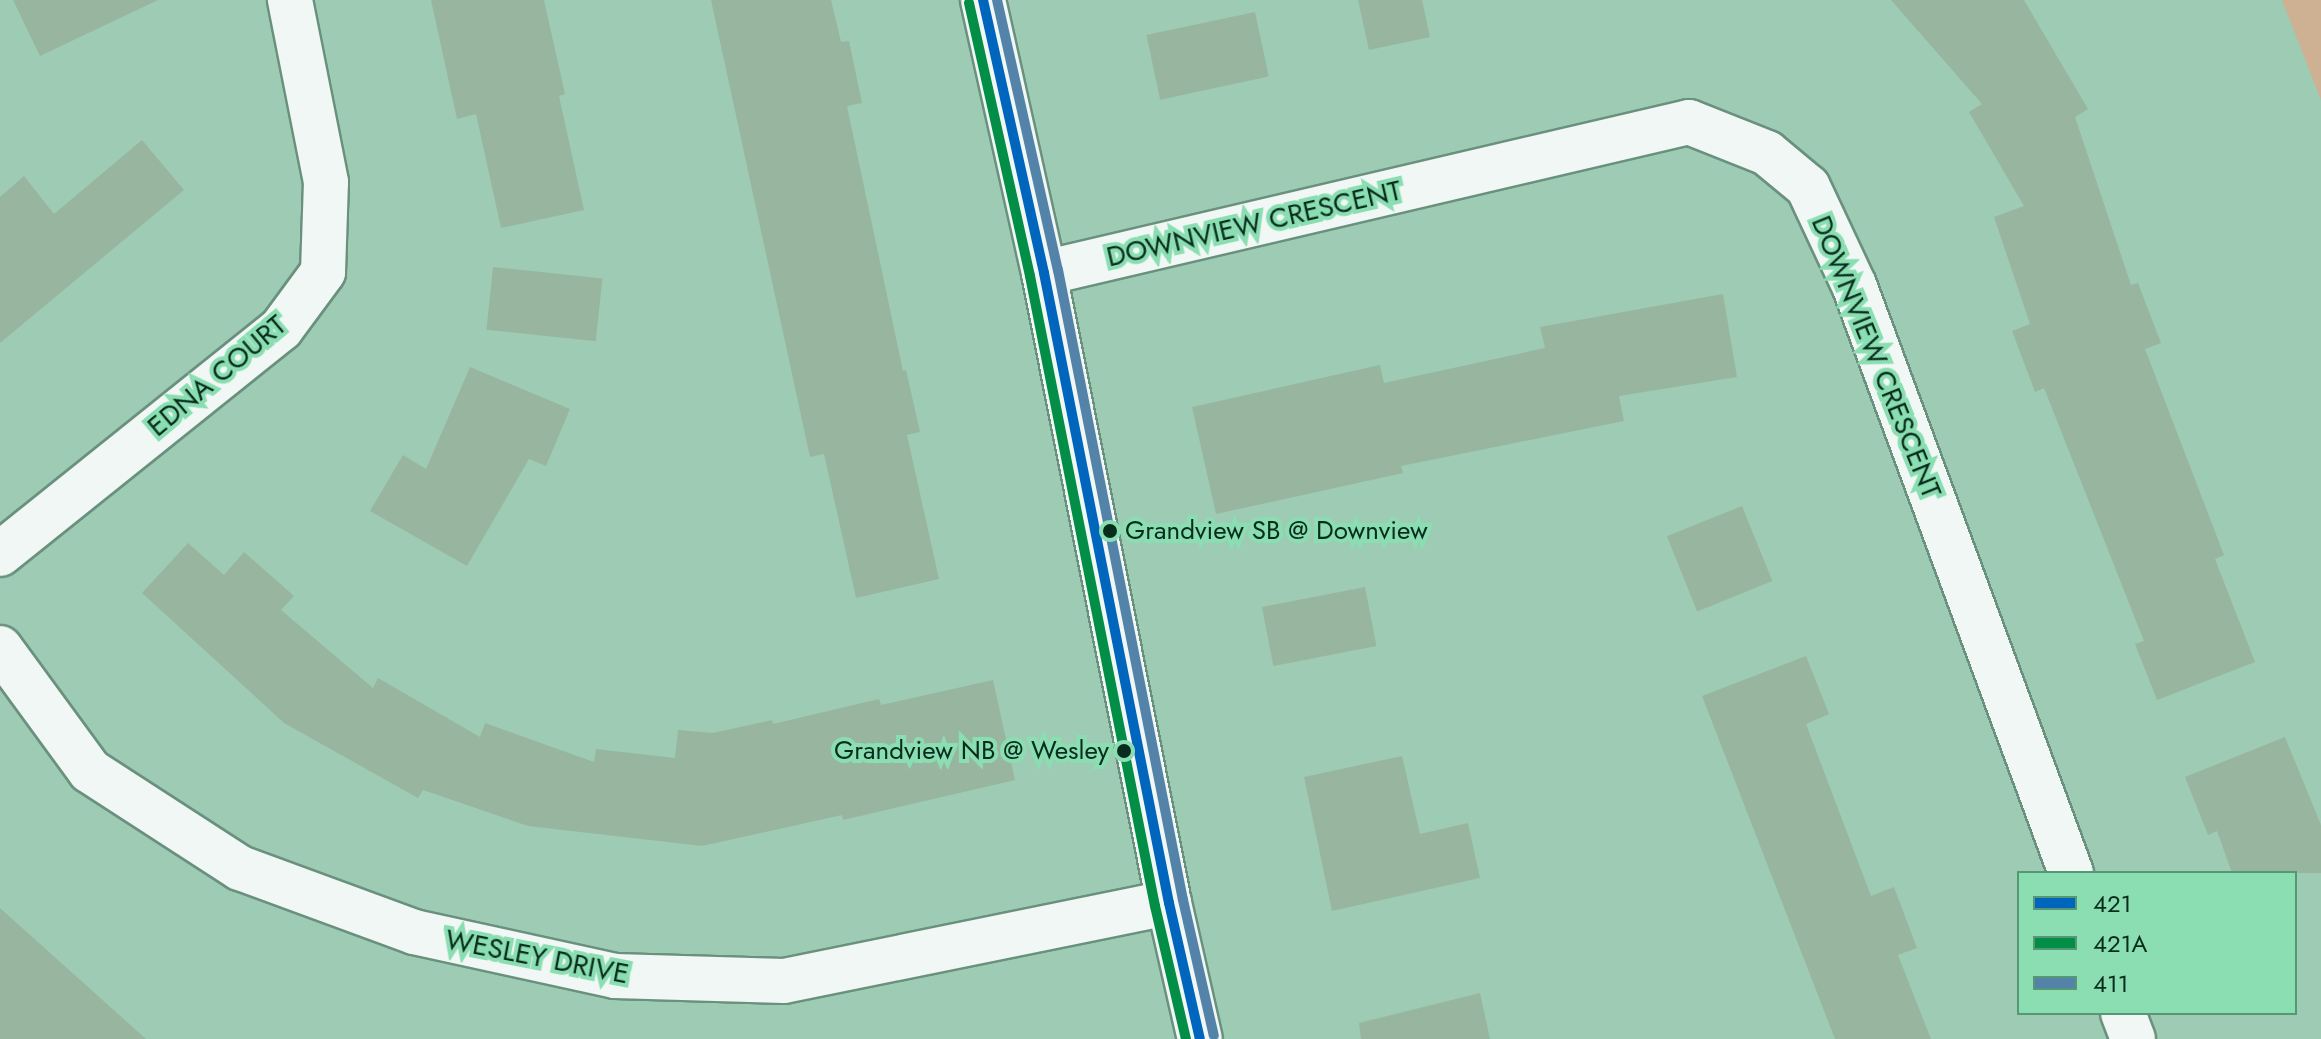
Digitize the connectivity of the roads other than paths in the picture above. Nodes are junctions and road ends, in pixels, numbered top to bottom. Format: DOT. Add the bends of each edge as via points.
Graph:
graph roads {
  1 [pos="290,0"];
  2 [pos="983,0"];
  3 [pos="1044,273"];
  4 [pos="0,554"];
  5 [pos="0,648"];
  6 [pos="2070,871"];
  7 [pos="1169,903"];
  8 [pos="2124,1015"];
  9 [pos="1200,1039"];
  10 [pos="2133,1039"];
  1 -- 4 [label="street, EDNA COURT" via="326,182 323,272 281,329"];
  2 -- 3 [label="street"];
  3 -- 6 [label="street, DOWNVIEW CRESCENT" via="1689,122 1767,153 1808,187 1854,285"];
  3 -- 7 [label="street"];
  5 -- 7 [label="street, WESLEY DRIVE" via="90,771 240,868 414,932 599,973 784,981"];
  7 -- 9 [label="street"];
  8 -- 10 [label="street"];
}
